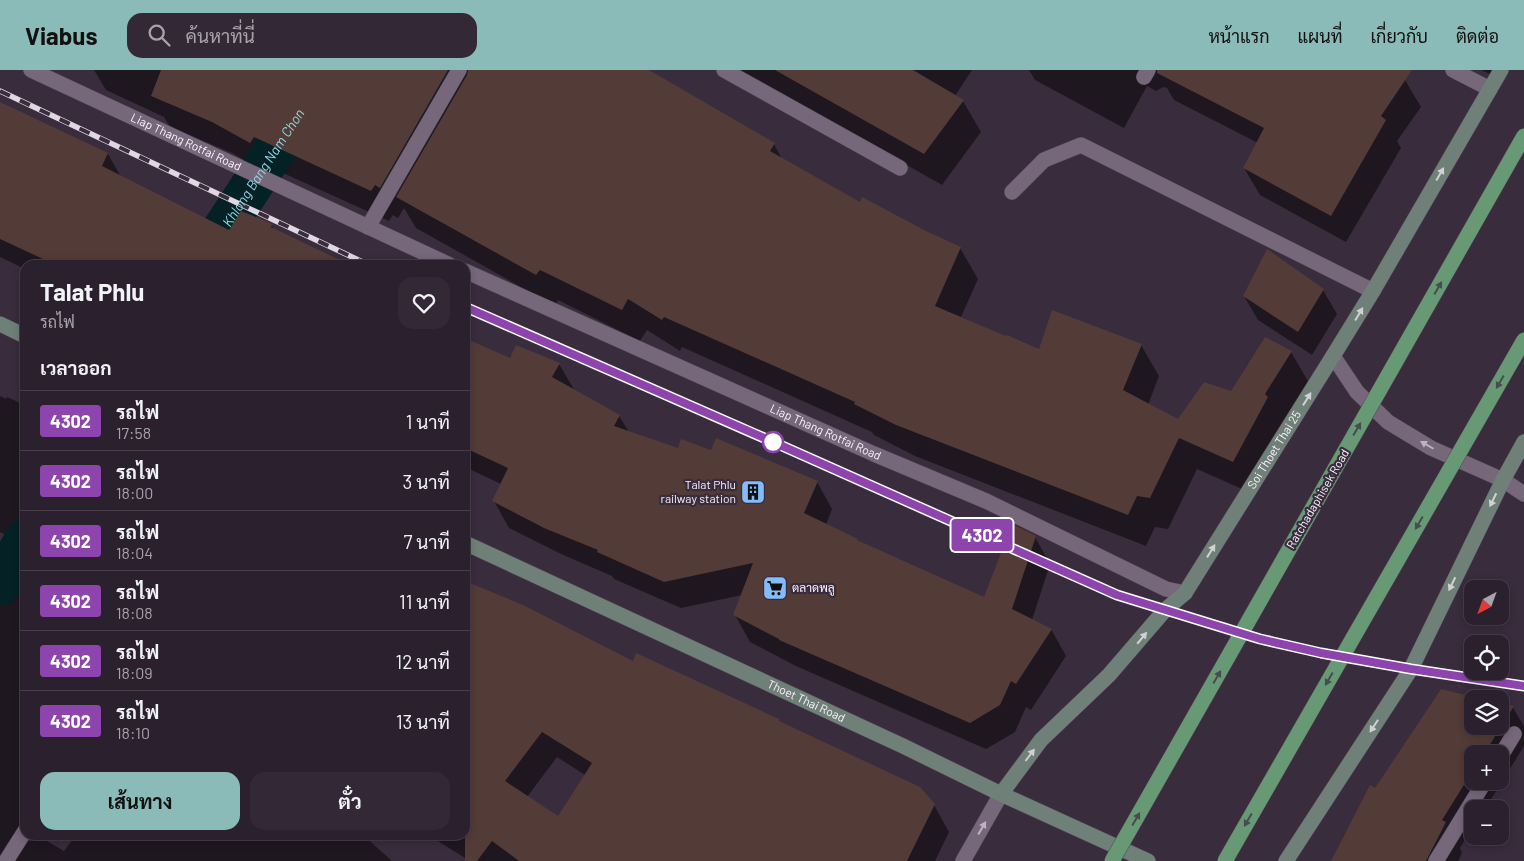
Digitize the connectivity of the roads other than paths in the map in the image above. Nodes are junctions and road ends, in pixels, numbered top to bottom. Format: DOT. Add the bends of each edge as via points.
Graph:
graph roads {
  1 [pos="31,70"];
  2 [pos="458,70"];
  3 [pos="724,70"];
  4 [pos="1453,70"];
  5 [pos="1500,70"];
  6 [pos="1490,89"];
  7 [pos="1524,136"];
  8 [pos="900,168"];
  9 [pos="1012,192"];
  10 [pos="368,227"];
  11 [pos="439,260"];
  12 [pos="470,274"];
  13 [pos="1372,291"];
  14 [pos="0,324"];
  15 [pos="20,334"];
  16 [pos="1524,340"];
  17 [pos="1333,356"];
  18 [pos="1524,442"];
  19 [pos="1503,480"];
  20 [pos="1524,494"];
  21 [pos="470,545"];
  22 [pos="1185,593"];
  23 [pos="1514,734"];
  24 [pos="1507,745"];
  25 [pos="1479,790"];
  26 [pos="1001,794"];
  27 [pos="20,839"];
  28 [pos="6,861"];
  29 [pos="963,861"];
  30 [pos="1112,861"];
  31 [pos="1148,861"];
  32 [pos="1225,861"];
  33 [pos="1286,861"];
  34 [pos="1436,861"];
  1 -- 10 [label="street, Liap Thang Rotfai Road"];
  2 -- 10 [label="street"];
  3 -- 8 [label="street"];
  4 -- 6 [label="street"];
  5 -- 6 [label="main road, Soi Thoet Thai 25"];
  13 -- 6 [label="main road, Soi Thoet Thai 25, one-way"];
  30 -- 7 [label="main road, Ratchadaphisek Road, one-way, bridge"];
  9 -- 13 [label="street" via="1044,160 1081,144"];
  10 -- 11 [label="street, Liap Thang Rotfai Road"];
  12 -- 22 [label="street, Liap Thang Rotfai Road" via="986,501 1166,589"];
  17 -- 13 [label="main road, Soi Thoet Thai 25, one-way"];
  14 -- 15 [label="main road"];
  16 -- 32 [label="main road, one-way, bridge"];
  19 -- 17 [label="street, one-way" via="1431,448 1388,422 1357,392"];
  22 -- 17 [label="main road, Soi Thoet Thai 25, one-way"];
  18 -- 19 [label="main road"];
  19 -- 20 [label="street"];
  19 -- 33 [label="main road, one-way" via="1411,669"];
  21 -- 26 [label="main road, Thoet Thai Road"];
  26 -- 22 [label="main road, Soi Thoet Thai 25, one-way" via="1041,740 1110,675 1165,610"];
  23 -- 24 [label="street"];
  25 -- 34 [label="street"];
  29 -- 26 [label="street, one-way"];
  26 -- 31 [label="main road, Thoet Thai Road"];
  27 -- 28 [label="street"];
}
